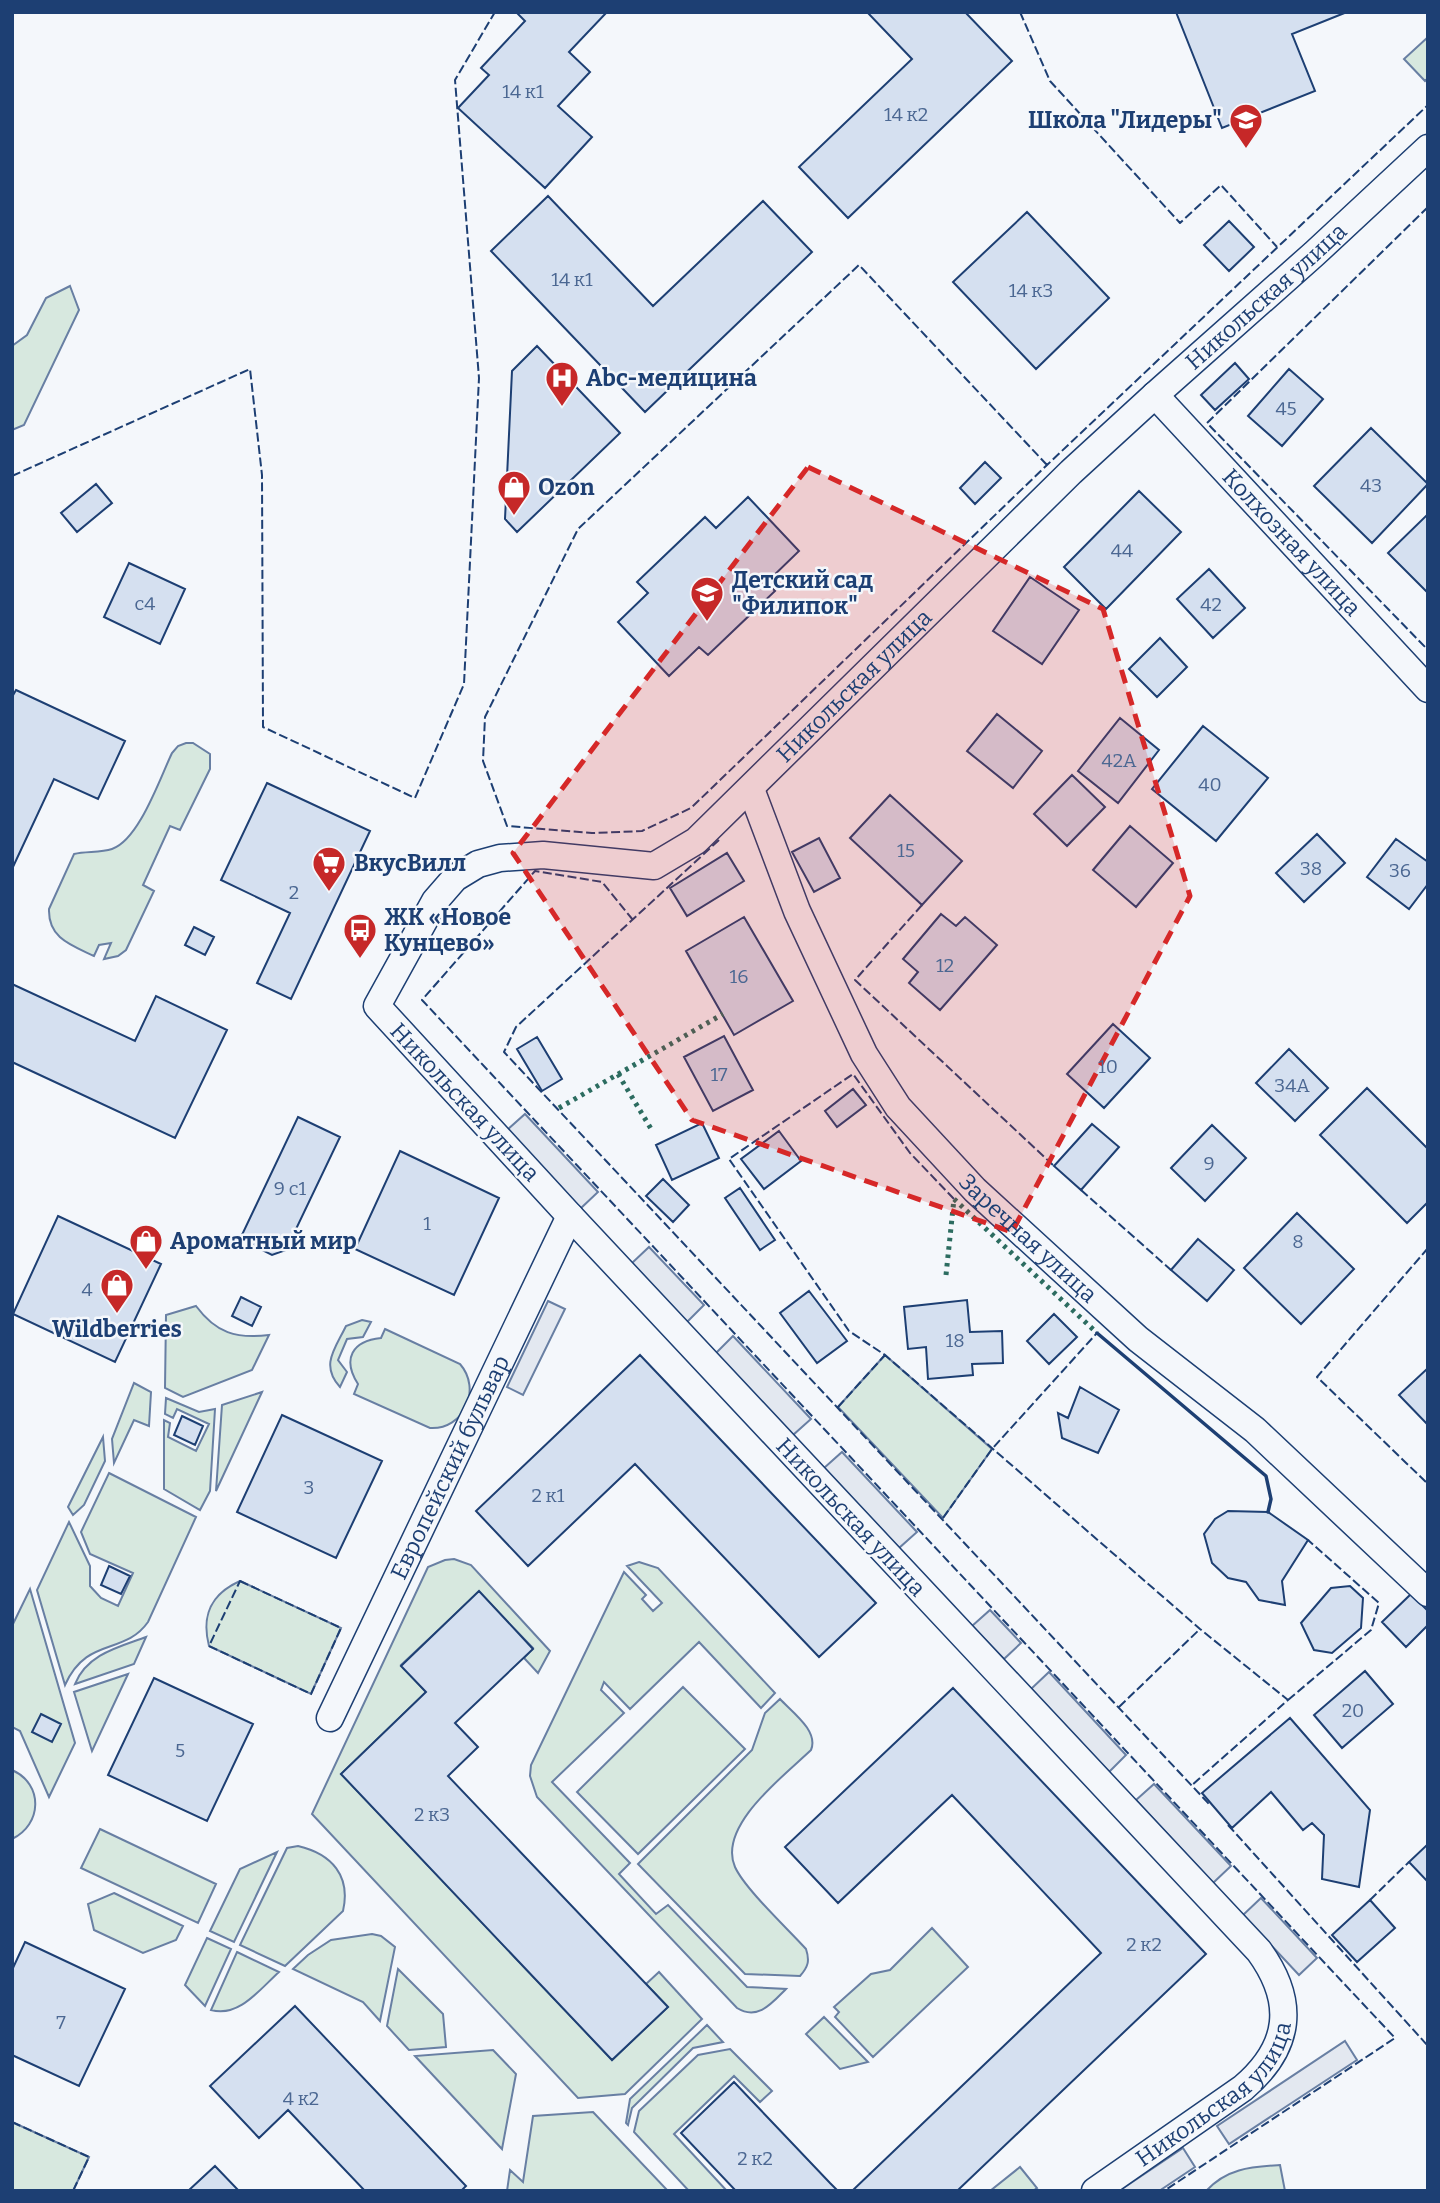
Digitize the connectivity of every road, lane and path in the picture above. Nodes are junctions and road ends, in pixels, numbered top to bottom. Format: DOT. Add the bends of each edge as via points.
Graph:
graph roads {
  1 [pos="1428,148"];
  2 [pos="1155,395"];
  3 [pos="1428,689"];
  4 [pos="751,789"];
  5 [pos="570,1216"];
  6 [pos="1428,1594"];
  7 [pos="330,1718"];
  8 [pos="1095,2191"];
  1 -- 2 [label="street, Никольская улица"];
  2 -- 3 [label="street, Колхозная улица"];
  2 -- 4 [label="street, Никольская улица" via="1071,472"];
  4 -- 5 [label="street, Никольская улица" via="696,841 654,866 543,855 478,864 455,878 435,901 377,1006"];
  4 -- 6 [label="street, Заречная улица" via="797,911 864,1054 898,1107 975,1190 1138,1339 1255,1430"];
  5 -- 7 [label="street, Европейский бульвар"];
  5 -- 8 [label="street, Никольская улица" via="1273,1970 1283,1993 1283,2020 1277,2048 1261,2073"];
}
